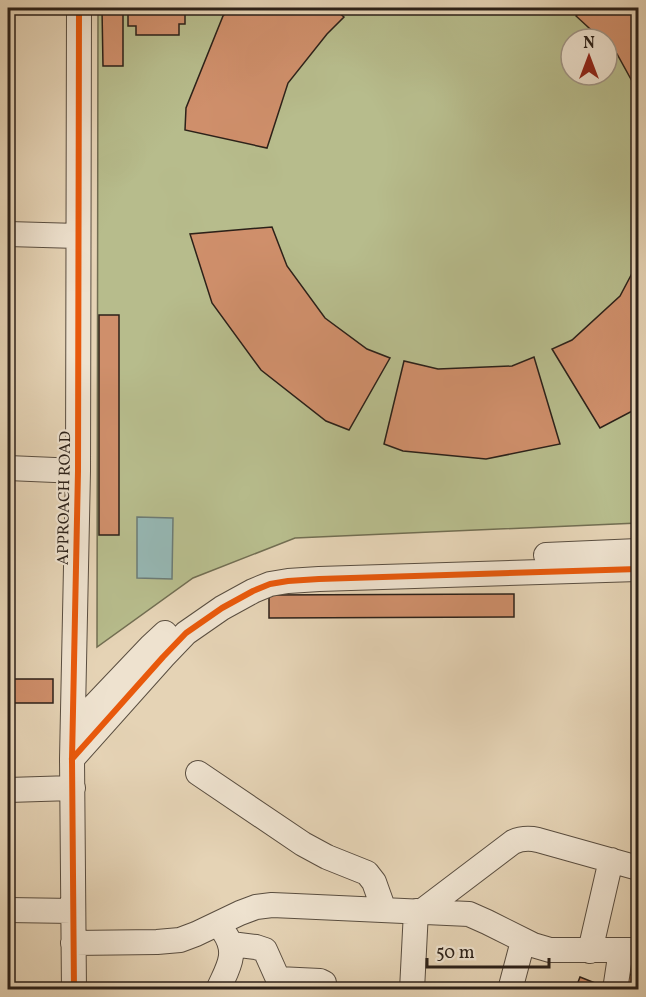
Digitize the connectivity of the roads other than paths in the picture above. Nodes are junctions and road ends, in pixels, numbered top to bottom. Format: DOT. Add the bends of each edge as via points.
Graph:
graph roads {
  1 [pos="79,8"];
  2 [pos="8,234"];
  3 [pos="78,236"];
  4 [pos="8,468"];
  5 [pos="78,471"];
  6 [pos="639,551"];
  7 [pos="639,569"];
  8 [pos="73,728"];
  9 [pos="72,759"];
  10 [pos="198,774"];
  11 [pos="73,788"];
  12 [pos="8,790"];
  13 [pos="611,860"];
  14 [pos="639,868"];
  15 [pos="8,910"];
  16 [pos="384,910"];
  17 [pos="73,911"];
  18 [pos="419,911"];
  19 [pos="218,923"];
  20 [pos="523,941"];
  21 [pos="73,943"];
  22 [pos="231,944"];
  23 [pos="630,950"];
  24 [pos="590,951"];
  25 [pos="74,990"];
  26 [pos="218,990"];
  27 [pos="325,990"];
  28 [pos="412,990"];
  29 [pos="510,990"];
  30 [pos="615,990"];
  1 -- 3 [label="street, APPROACH ROAD"];
  2 -- 3 [label="street"];
  3 -- 5 [label="street, APPROACH ROAD"];
  4 -- 5 [label="street"];
  5 -- 8 [label="street, APPROACH ROAD"];
  6 -- 8 [label="street" via="300,564 265,570 218,592 167,631"];
  7 -- 9 [label="street" via="319,579 270,584 222,608 186,633"];
  8 -- 9 [label="street, APPROACH ROAD"];
  9 -- 11 [label="street, APPROACH ROAD"];
  10 -- 16 [label="street" via="303,844 367,873 375,882"];
  11 -- 12 [label="street"];
  11 -- 17 [label="street, APPROACH ROAD"];
  13 -- 14 [label="street"];
  13 -- 18 [label="street" via="530,838 520,839"];
  13 -- 24 [label="street"];
  15 -- 17 [label="street"];
  16 -- 18 [label="street"];
  16 -- 19 [label="street" via="272,905"];
  17 -- 21 [label="street, APPROACH ROAD"];
  18 -- 20 [label="street" via="469,914"];
  18 -- 28 [label="street"];
  19 -- 21 [label="street" via="188,938 170,941"];
  19 -- 22 [label="street"];
  20 -- 24 [label="street" via="550,950"];
  20 -- 29 [label="street"];
  21 -- 25 [label="street, APPROACH ROAD"];
  22 -- 26 [label="street" via="230,963"];
  22 -- 27 [label="street" via="265,950 278,979 320,981"];
  23 -- 24 [label="street"];
  23 -- 30 [label="street"];
}
